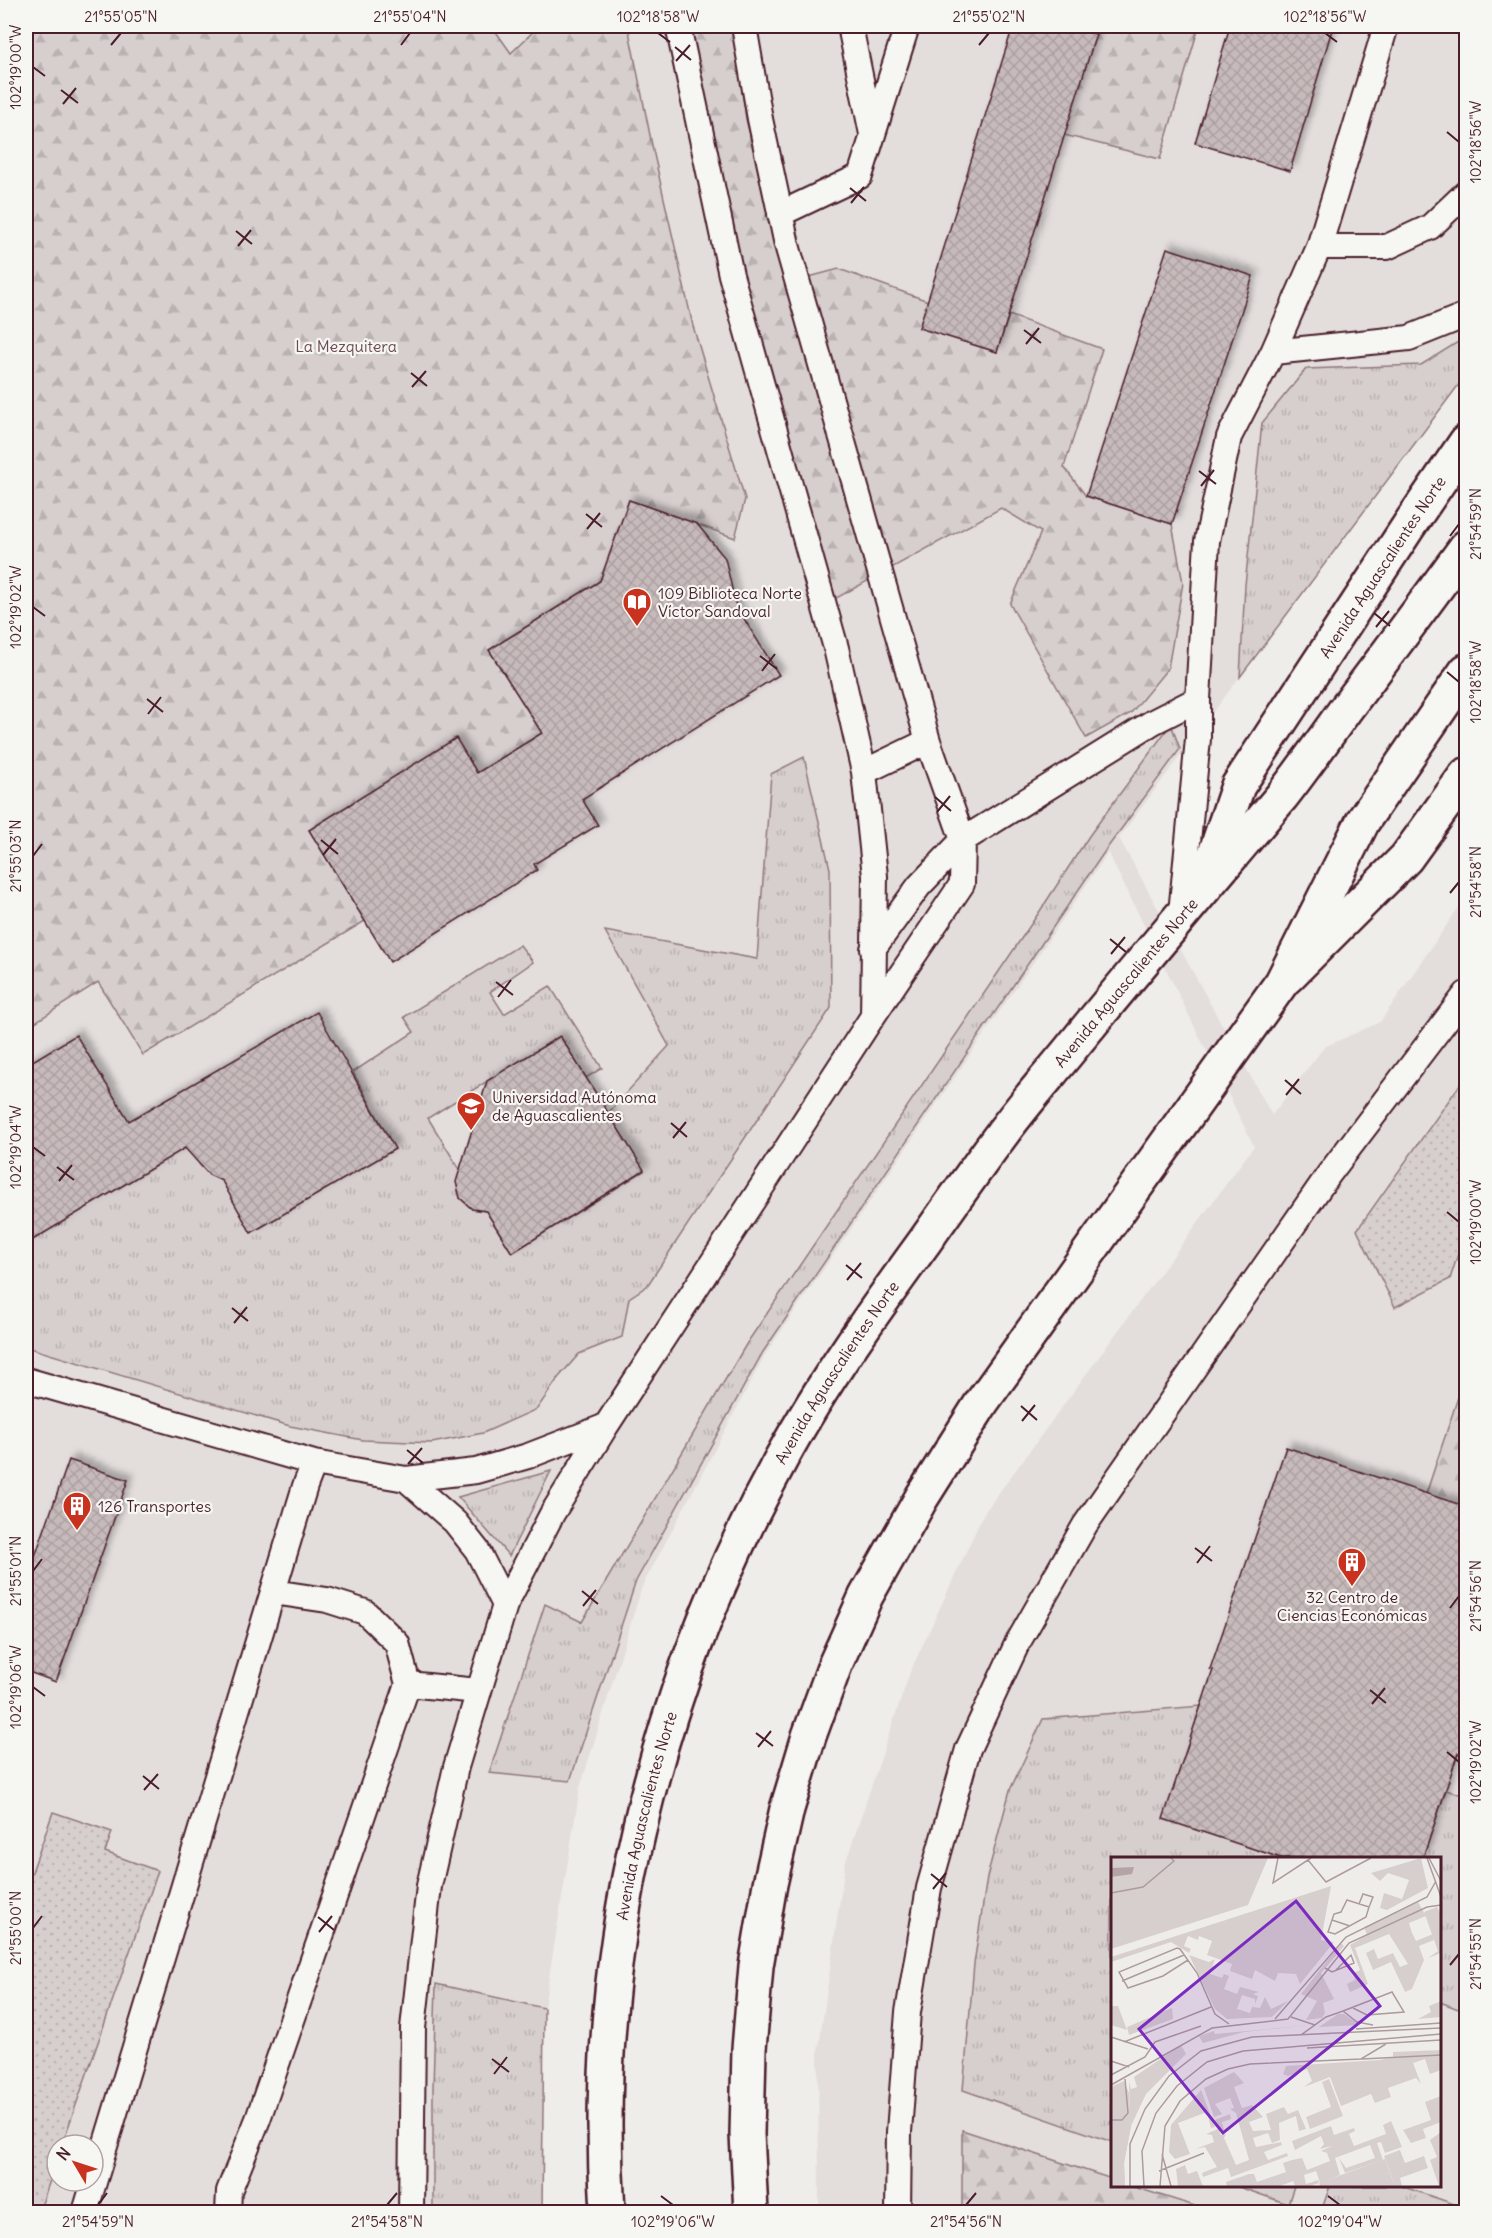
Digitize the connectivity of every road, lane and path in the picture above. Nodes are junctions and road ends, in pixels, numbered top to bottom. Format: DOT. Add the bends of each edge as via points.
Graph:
graph roads {
  1 [pos="678,26"];
  2 [pos="744,26"];
  3 [pos="850,26"];
  4 [pos="908,26"];
  5 [pos="1386,26"];
  6 [pos="873,137"];
  7 [pos="1467,193"];
  8 [pos="780,213"];
  9 [pos="1319,246"];
  10 [pos="1467,315"];
  11 [pos="1273,352"];
  12 [pos="1467,442"];
  13 [pos="1467,547"];
  14 [pos="1467,671"];
  15 [pos="1198,699"];
  16 [pos="928,741"];
  17 [pos="864,772"];
  18 [pos="1467,775"];
  19 [pos="963,840"];
  20 [pos="1204,886"];
  21 [pos="1181,913"];
  22 [pos="873,949"];
  23 [pos="1282,982"];
  24 [pos="1467,994"];
  25 [pos="873,1016"];
  26 [pos="26,1380"];
  27 [pos="606,1426"];
  28 [pos="314,1463"];
  29 [pos="406,1479"];
  30 [pos="273,1592"];
  31 [pos="505,1605"];
  32 [pos="408,1684"];
  33 [pos="478,1691"];
  34 [pos="85,2212"];
  35 [pos="228,2212"];
  36 [pos="411,2212"];
  37 [pos="608,2212"];
  38 [pos="751,2212"];
  39 [pos="898,2212"];
  1 -- 17 [label="lane" via="731,274 836,648"];
  2 -- 8 [label="lane"];
  3 -- 6 [label="lane"];
  4 -- 6 [label="lane"];
  5 -- 9 [label="lane"];
  6 -- 8 [label="lane" via="860,176"];
  7 -- 9 [label="lane" via="1430,226 1387,247"];
  8 -- 16 [label="lane"];
  9 -- 11 [label="lane"];
  10 -- 11 [label="lane" via="1408,338"];
  11 -- 15 [label="lane" via="1229,437 1207,541"];
  12 -- 20 [label="main road, Avenida Aguascalientes Norte" via="1238,786"];
  13 -- 20 [label="main road, Avenida Aguascalientes Norte" via="1286,791"];
  14 -- 23 [label="main road" via="1363,821"];
  15 -- 19 [label="lane" via="1153,722"];
  15 -- 21 [label="lane" via="1198,740"];
  16 -- 17 [label="lane"];
  16 -- 19 [label="lane"];
  17 -- 22 [label="lane" via="875,876"];
  18 -- 23 [label="main road" via="1406,858"];
  19 -- 22 [label="lane" via="919,886"];
  19 -- 25 [label="lane" via="962,884"];
  20 -- 21 [label="main road, Avenida Aguascalientes Norte"];
  21 -- 37 [label="main road, Avenida Aguascalientes Norte" via="1006,1128 868,1320 781,1458 744,1530 677,1697 632,1859 609,2014 605,2110"];
  22 -- 25 [label="lane"];
  23 -- 38 [label="main road" via="982,1402 866,1596 835,1665 786,1809 756,1966 747,2134"];
  24 -- 39 [label="lane" via="1329,1174 1085,1525 1012,1655 968,1749 929,1888 908,2012"];
  25 -- 27 [label="lane"];
  26 -- 28 [label="lane"];
  27 -- 29 [label="lane" via="486,1468"];
  27 -- 31 [label="lane" via="552,1514"];
  28 -- 29 [label="lane"];
  28 -- 30 [label="lane"];
  29 -- 31 [label="lane" via="455,1522 477,1550"];
  30 -- 32 [label="lane" via="327,1600 365,1612 397,1643"];
  30 -- 34 [label="lane"];
  31 -- 33 [label="lane"];
  32 -- 33 [label="lane"];
  32 -- 35 [label="lane" via="258,2119 229,2191"];
  33 -- 36 [label="lane" via="429,1886 413,2028"];
}
